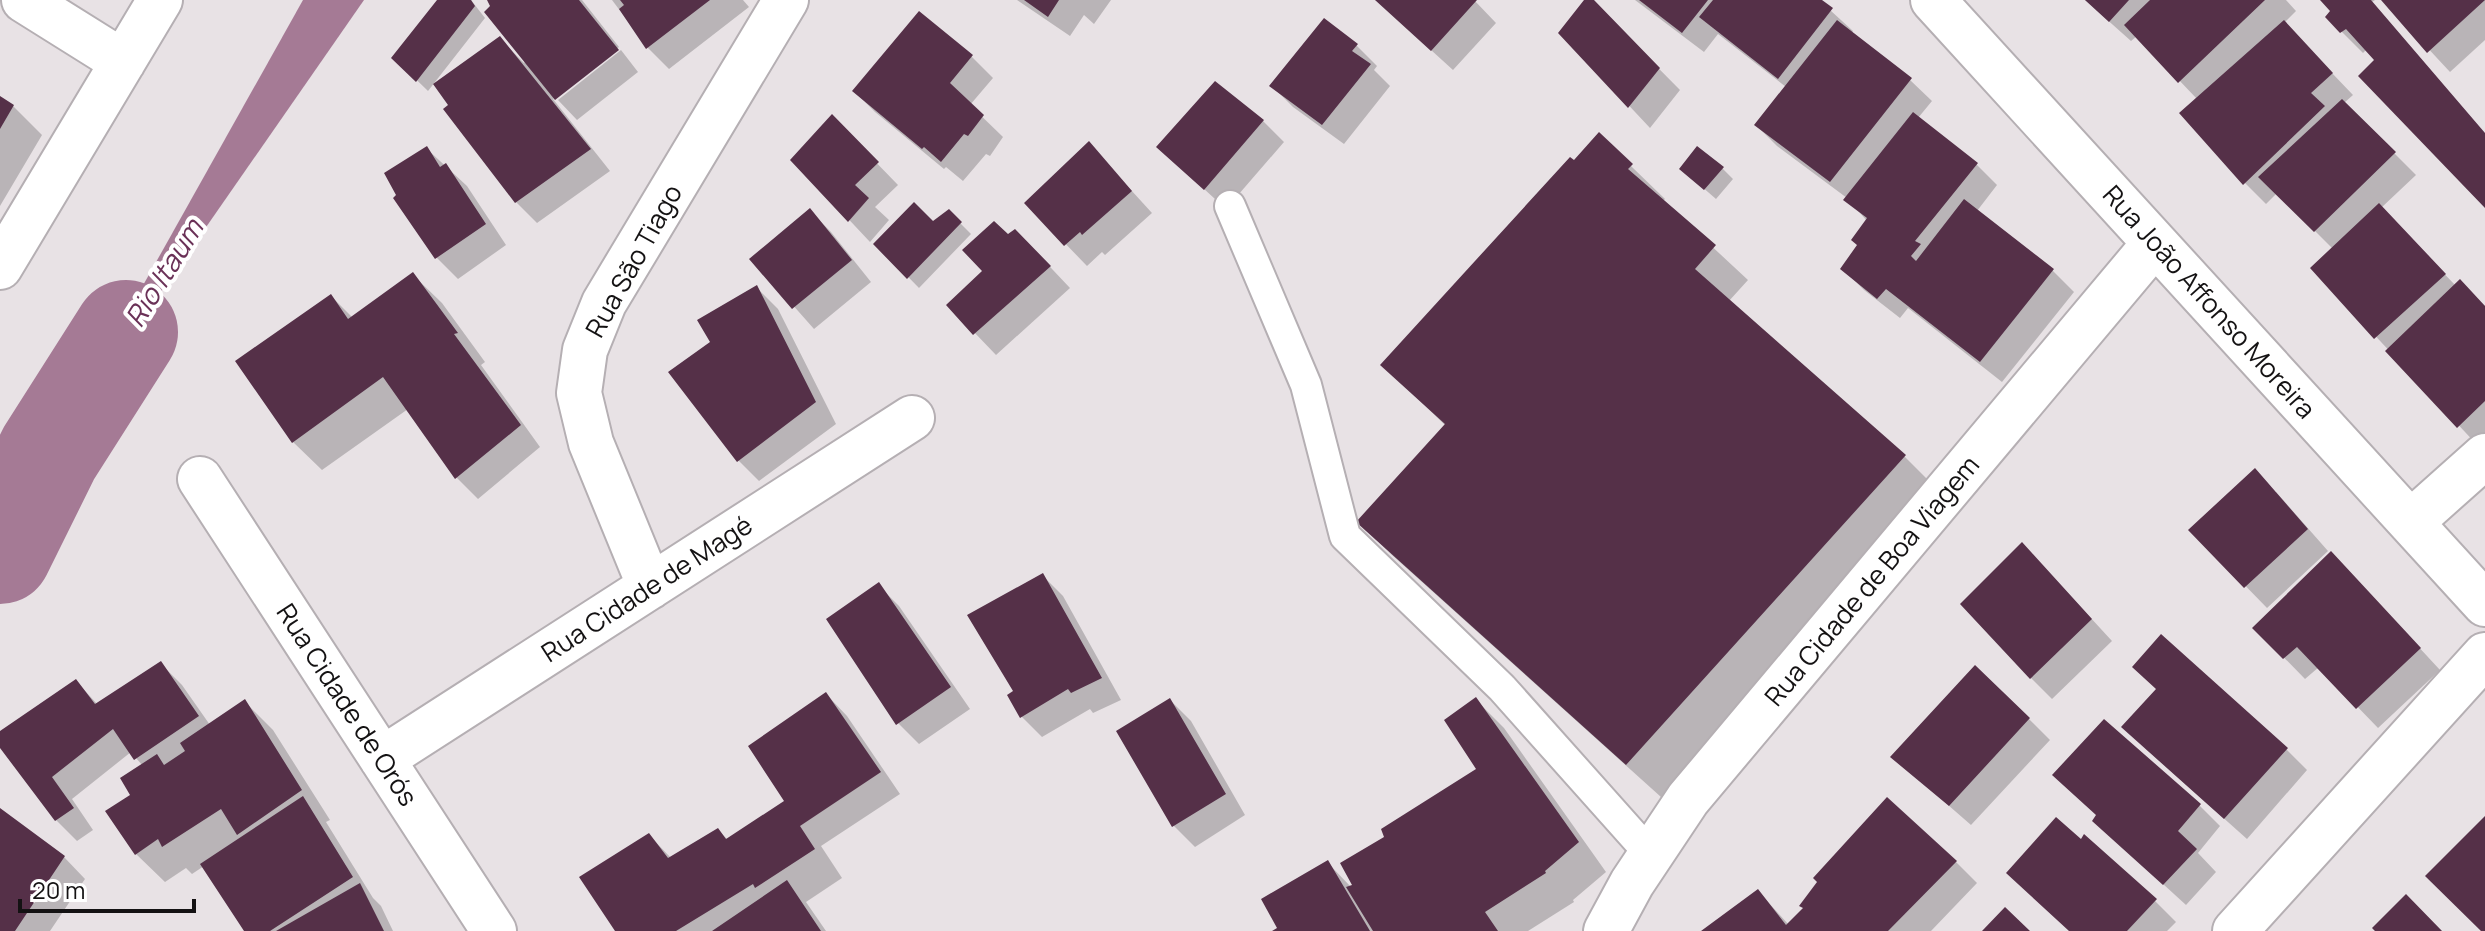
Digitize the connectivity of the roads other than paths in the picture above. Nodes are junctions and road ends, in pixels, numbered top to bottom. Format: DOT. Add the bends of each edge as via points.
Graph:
graph roads {
  1 [pos="24,0"];
  2 [pos="160,0"];
  3 [pos="786,0"];
  4 [pos="1933,0"];
  5 [pos="123,62"];
  6 [pos="1230,206"];
  7 [pos="2155,243"];
  8 [pos="0,267"];
  9 [pos="912,418"];
  10 [pos="2485,456"];
  11 [pos="200,479"];
  12 [pos="2411,522"];
  13 [pos="650,587"];
  14 [pos="2485,604"];
  15 [pos="2485,655"];
  16 [pos="382,759"];
  17 [pos="1651,855"];
  18 [pos="494,931"];
  19 [pos="1606,931"];
  20 [pos="2235,931"];
  1 -- 5 [label="street"];
  2 -- 5 [label="street"];
  3 -- 13 [label="street, Rua São Tiago" via="604,303 585,350 579,393 591,443"];
  4 -- 7 [label="street, Rua João Affonso Moreira"];
  5 -- 8 [label="street"];
  6 -- 17 [label="lane" via="1306,385 1345,536 1502,688"];
  7 -- 12 [label="street, Rua João Affonso Moreira"];
  7 -- 17 [label="street, Rua Cidade de Boa Viagem" via="1688,799"];
  9 -- 13 [label="street, Rua Cidade de Magé"];
  10 -- 12 [label="street"];
  11 -- 16 [label="street, Rua Cidade de Orós"];
  12 -- 14 [label="street, Rua João Affonso Moreira"];
  13 -- 16 [label="street, Rua Cidade de Magé"];
  15 -- 20 [label="street"];
  16 -- 18 [label="street, Rua Cidade de Orós"];
  17 -- 19 [label="street, Rua Cidade de Boa Viagem"];
}
